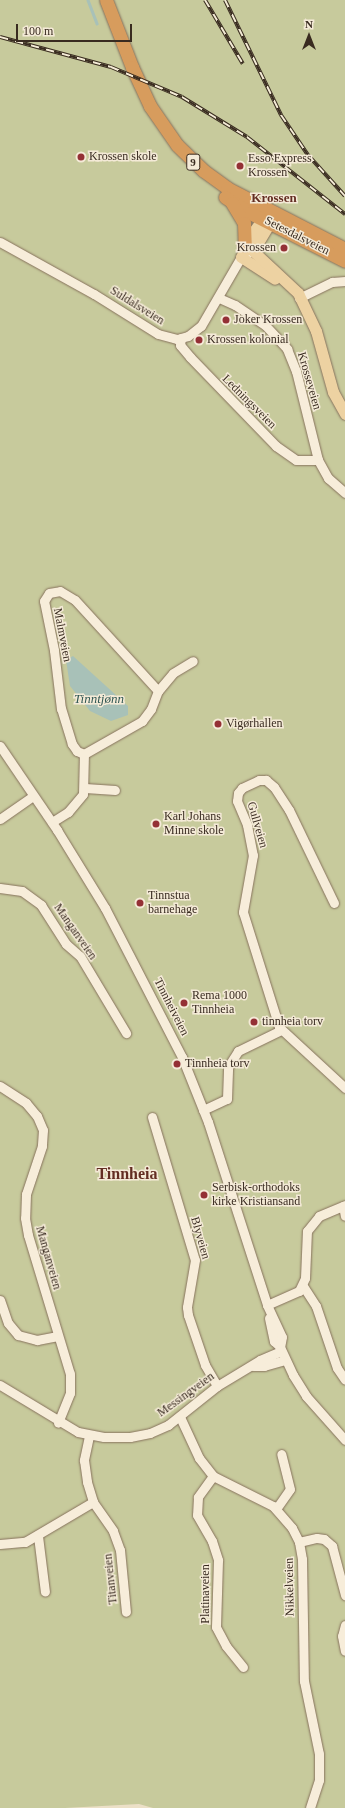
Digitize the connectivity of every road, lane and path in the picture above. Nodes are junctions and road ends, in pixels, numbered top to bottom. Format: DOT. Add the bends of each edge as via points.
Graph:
graph roads {
  1 [pos="106,0"];
  2 [pos="132,67"];
  3 [pos="230,200"];
  4 [pos="266,217"];
  5 [pos="0,242"];
  6 [pos="345,249"];
  7 [pos="246,252"];
  8 [pos="345,260"];
  9 [pos="345,281"];
  10 [pos="220,296"];
  11 [pos="300,298"];
  12 [pos="181,338"];
  13 [pos="345,414"];
  14 [pos="318,460"];
  15 [pos="345,493"];
  16 [pos="193,661"];
  17 [pos="158,691"];
  18 [pos="0,746"];
  19 [pos="84,754"];
  20 [pos="85,788"];
  21 [pos="115,790"];
  22 [pos="33,796"];
  23 [pos="0,819"];
  24 [pos="52,822"];
  25 [pos="0,888"];
  26 [pos="334,903"];
  27 [pos="281,1030"];
  28 [pos="126,1033"];
  29 [pos="0,1086"];
  30 [pos="345,1088"];
  31 [pos="203,1110"];
  32 [pos="152,1118"];
  33 [pos="344,1206"];
  34 [pos="345,1216"];
  35 [pos="303,1286"];
  36 [pos="0,1300"];
  37 [pos="267,1305"];
  38 [pos="58,1336"];
  39 [pos="280,1349"];
  40 [pos="285,1360"];
  41 [pos="253,1366"];
  42 [pos="345,1380"];
  43 [pos="0,1386"];
  44 [pos="217,1386"];
  45 [pos="180,1417"];
  46 [pos="58,1423"];
  47 [pos="89,1436"];
  48 [pos="345,1440"];
  49 [pos="281,1454"];
  50 [pos="213,1476"];
  51 [pos="93,1502"];
  52 [pos="276,1509"];
  53 [pos="38,1536"];
  54 [pos="299,1542"];
  55 [pos="0,1544"];
  56 [pos="45,1592"];
  57 [pos="345,1595"];
  58 [pos="126,1612"];
  59 [pos="345,1625"];
  60 [pos="345,1651"];
  61 [pos="243,1667"];
  62 [pos="310,1808"];
  1 -- 2 [label="highway, Setesdalsveien / 9"];
  2 -- 3 [label="highway, Setesdalsveien / 9" via="143,103 161,133 200,177"];
  2 -- 4 [label="highway, Setesdalsveien / 9" via="153,112 177,145 214,179"];
  3 -- 4 [label="highway, Setesdalsveien / 9"];
  3 -- 7 [label="highway, 9" via="242,220"];
  4 -- 6 [label="highway, Setesdalsveien / 9"];
  4 -- 7 [label="main road"];
  4 -- 8 [label="highway, Setesdalsveien / 9"];
  5 -- 12 [label="street, Suldalsveien" via="94,294 158,334"];
  7 -- 10 [label="street"];
  7 -- 11 [label="main road" via="293,286"];
  9 -- 11 [label="street" via="332,282"];
  10 -- 12 [label="street" via="201,326 193,334"];
  10 -- 14 [label="street, Krosseveien" via="265,325 287,350 296,370"];
  11 -- 13 [label="main road" via="316,331 333,392"];
  12 -- 14 [label="street, Ledningsveien" via="182,348 190,358 276,446 296,460"];
  14 -- 15 [label="street, Krosseveien" via="328,478"];
  16 -- 17 [label="street" via="173,673"];
  17 -- 19 [label="street" via="151,709 142,721"];
  17 -- 19 [label="street, Malmveien" via="75,600 60,591 49,593 44,601 54,650 61,709 72,744 76,751"];
  18 -- 22 [label="street, Tinnheiveien"];
  19 -- 20 [label="street"];
  20 -- 21 [label="street"];
  20 -- 24 [label="street" via="76,803"];
  22 -- 23 [label="street"];
  22 -- 24 [label="street, Tinnheiveien"];
  24 -- 31 [label="street, Tinnheiveien" via="85,874 134,961 175,1043"];
  25 -- 28 [label="street, Manganveien" via="22,892 41,905 66,944 80,956"];
  26 -- 27 [label="street, Gullveien" via="289,810 274,787 266,780 259,780 242,788 237,801 253,855 244,900 244,917"];
  27 -- 30 [label="street"];
  27 -- 31 [label="street" via="238,1051 228,1067 227,1099"];
  29 -- 38 [label="street, Manganveien" via="26,1103 37,1116 43,1130 42,1146 26,1194 26,1225"];
  31 -- 37 [label="street, Tinnheiveien"];
  32 -- 44 [label="street, Blyveien" via="195,1260 187,1307 188,1315 205,1365"];
  33 -- 34 [label="street"];
  33 -- 35 [label="street" via="319,1216 307,1232"];
  35 -- 37 [label="street" via="293,1295"];
  35 -- 42 [label="street" via="316,1306 337,1368"];
  36 -- 38 [label="street" via="8,1323 18,1335 37,1340"];
  37 -- 39 [label="street, Tinnheiveien" via="282,1337"];
  38 -- 46 [label="street, Manganveien" via="71,1384"];
  39 -- 40 [label="street, Tinnheiveien"];
  39 -- 41 [label="street, Messingveien"];
  40 -- 41 [label="street, Messingveien" via="264,1366"];
  40 -- 48 [label="street, Tinnheiveien" via="306,1396"];
  41 -- 44 [label="street, Messingveien"];
  43 -- 46 [label="street, Messingveien"];
  44 -- 45 [label="street, Messingveien"];
  45 -- 47 [label="street, Messingveien" via="168,1425 141,1435 119,1438"];
  45 -- 50 [label="street, Nikkelveien" via="199,1458"];
  46 -- 47 [label="street, Messingveien"];
  47 -- 51 [label="street, Titanveien" via="85,1470"];
  49 -- 52 [label="street" via="290,1489"];
  50 -- 52 [label="street, Nikkelveien"];
  50 -- 61 [label="street, Platinaveien" via="198,1498 197,1515 212,1541 218,1560 216,1627 226,1646"];
  51 -- 53 [label="street"];
  51 -- 58 [label="street, Titanveien" via="113,1531 120,1550"];
  52 -- 54 [label="street, Nikkelveien"];
  53 -- 55 [label="street" via="15,1544"];
  53 -- 56 [label="street"];
  54 -- 57 [label="street" via="317,1538 324,1539 332,1546"];
  54 -- 62 [label="street, Nikkelveien" via="302,1559 304,1681 319,1754 319,1780"];
  59 -- 60 [label="street" via="342,1636"];
}
